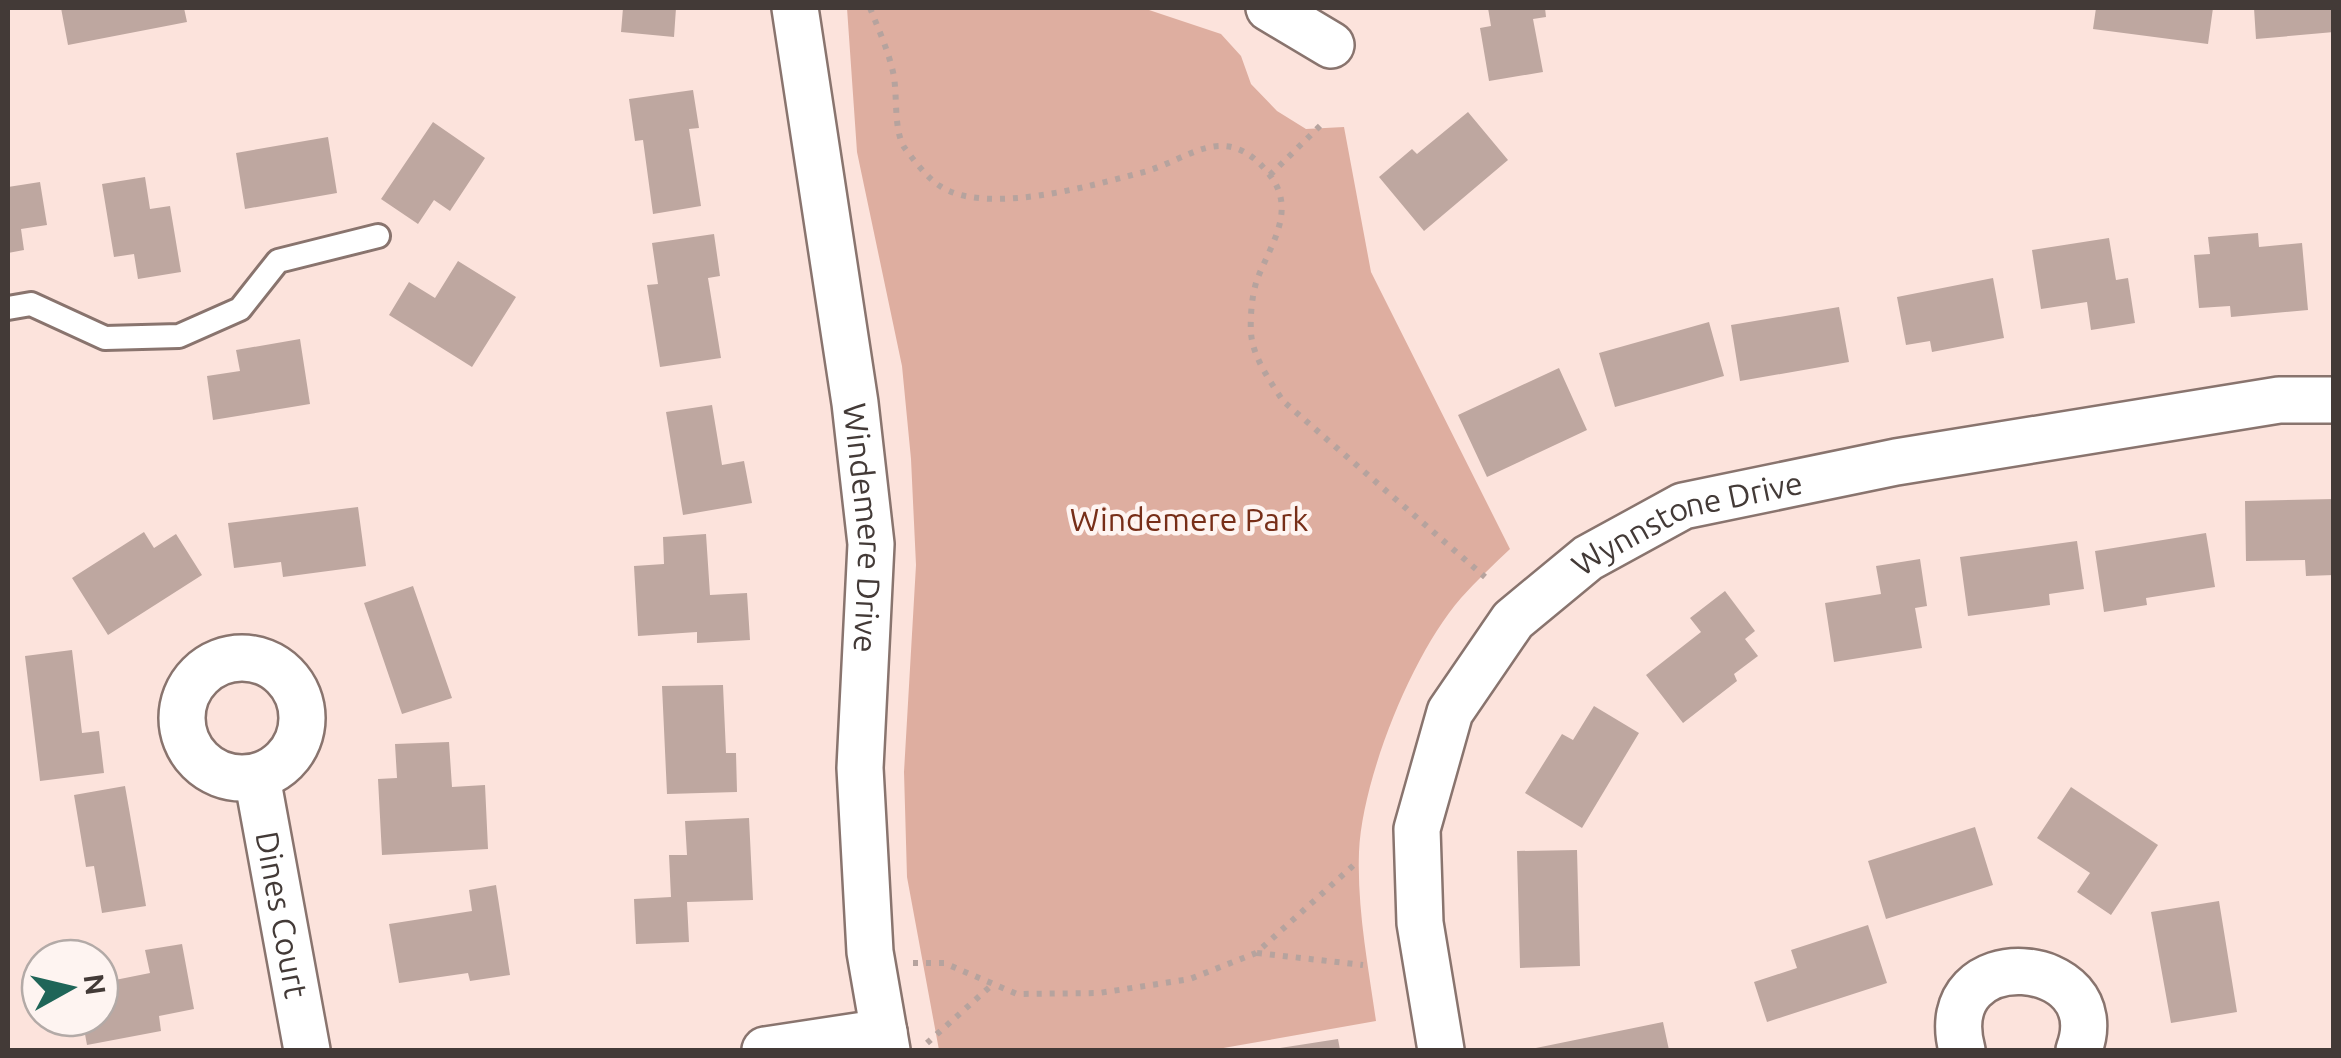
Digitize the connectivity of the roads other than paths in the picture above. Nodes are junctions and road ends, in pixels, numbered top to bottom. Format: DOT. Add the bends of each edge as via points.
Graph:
graph roads {
  1 [pos="795,8"];
  2 [pos="1269,8"];
  3 [pos="1331,45"];
  4 [pos="378,236"];
  5 [pos="8,308"];
  6 [pos="2334,400"];
  7 [pos="257,777"];
  8 [pos="899,1042"];
  9 [pos="307,1050"];
  10 [pos="765,1050"];
  11 [pos="1441,1050"];
  12 [pos="1962,1050"];
  13 [pos="2079,1050"];
  1 -- 8 [label="street, Windemere Drive" via="871,544 860,768 870,952"];
  2 -- 3 [label="street"];
  4 -- 5 [label="lane" via="278,261 240,309 179,336 105,338 31,304"];
  6 -- 11 [label="street, Wynnstone Drive" via="2240,406 1896,462 1683,506 1588,558 1513,620 1450,712 1417,829 1420,923"];
  7 -- 9 [label="street, Dines Court"];
  8 -- 10 [label="street"];
  12 -- 13 [label="street" via="1959,1027 1974,990 2006,970 2026,969 2062,985 2075,1000 2082,1021"];
}
